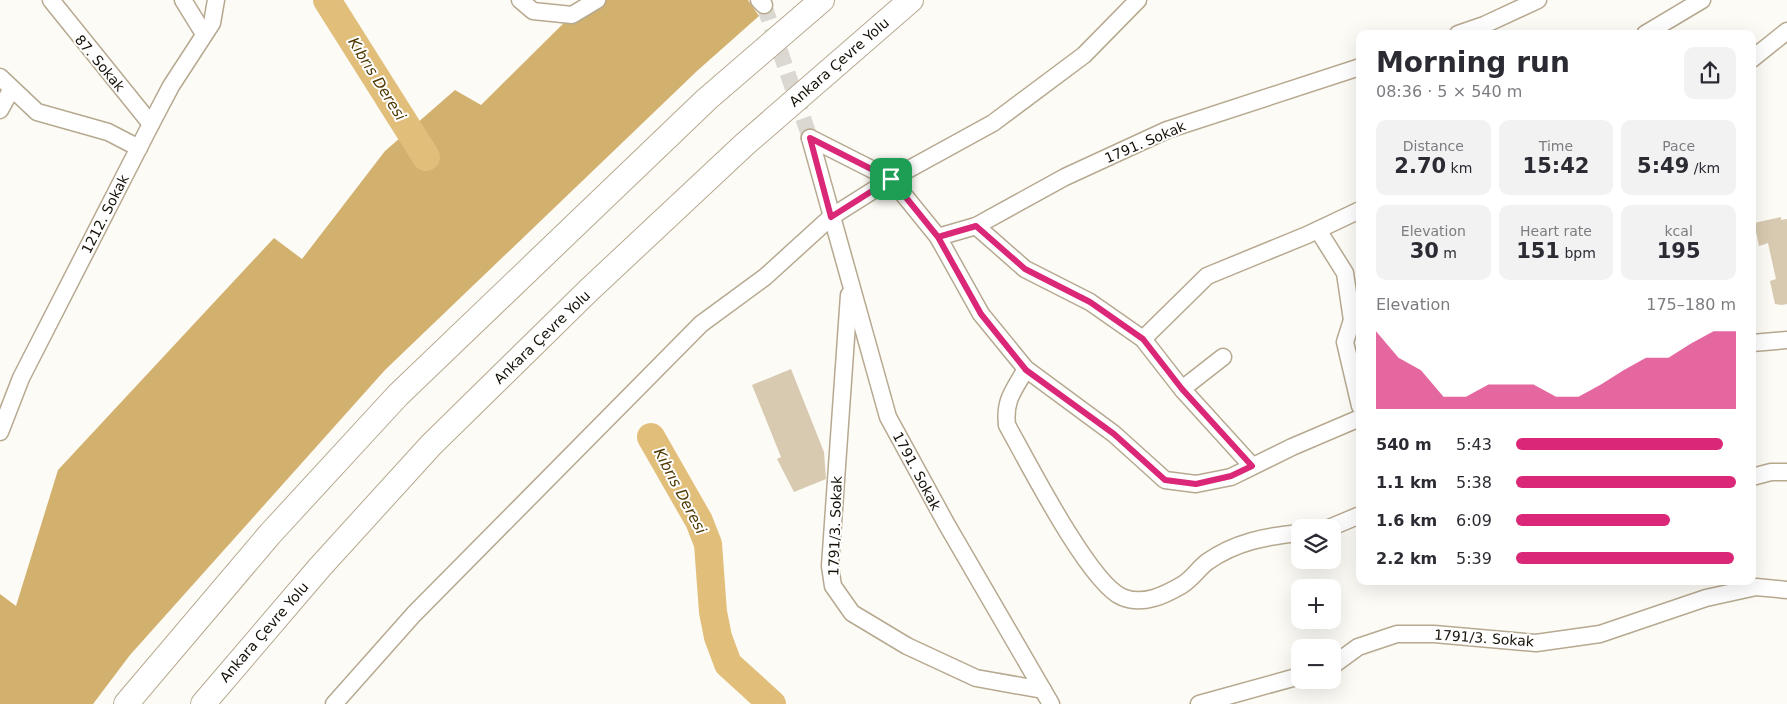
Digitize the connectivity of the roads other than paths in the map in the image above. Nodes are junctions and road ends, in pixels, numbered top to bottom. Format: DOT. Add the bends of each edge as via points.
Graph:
graph roads {
  1 [pos="51,0"];
  2 [pos="183,0"];
  3 [pos="216,0"];
  4 [pos="520,0"];
  5 [pos="597,0"];
  6 [pos="822,0"];
  7 [pos="911,0"];
  8 [pos="1138,0"];
  9 [pos="1538,0"];
  10 [pos="1702,0"];
  11 [pos="1470,30"];
  12 [pos="1652,30"];
  13 [pos="1787,31"];
  14 [pos="204,34"];
  15 [pos="1756,56"];
  16 [pos="1356,68"];
  17 [pos="0,77"];
  18 [pos="11,90"];
  19 [pos="0,110"];
  20 [pos="151,124"];
  21 [pos="139,148"];
  22 [pos="891,179"];
  23 [pos="1356,212"];
  24 [pos="831,217"];
  25 [pos="976,226"];
  26 [pos="1318,230"];
  27 [pos="938,237"];
  28 [pos="850,285"];
  29 [pos="1354,286"];
  30 [pos="1356,321"];
  31 [pos="1143,339"];
  32 [pos="1787,340"];
  33 [pos="1756,343"];
  34 [pos="1223,357"];
  35 [pos="1026,370"];
  36 [pos="1182,389"];
  37 [pos="1356,389"];
  38 [pos="4,410"];
  39 [pos="1356,420"];
  40 [pos="0,432"];
  41 [pos="1252,466"];
  42 [pos="1787,472"];
  43 [pos="1756,476"];
  44 [pos="1356,517"];
  45 [pos="1341,523"];
  46 [pos="1291,534"];
  47 [pos="1787,590"];
  48 [pos="1341,659"];
  49 [pos="1291,678"];
  50 [pos="1047,697"];
  51 [pos="126,704"];
  52 [pos="203,704"];
  53 [pos="334,704"];
  54 [pos="1199,704"];
  1 -- 20 [label="street, 87. Sokak"];
  2 -- 14 [label="street"];
  3 -- 14 [label="street, 1212. Sokak" via="212,23"];
  4 -- 5 [label="street" via="533,11 572,15"];
  6 -- 51 [label="highway" via="707,98 398,395 270,534"];
  7 -- 52 [label="highway, Ankara Çevre Yolu" via="745,144 589,290 431,446 320,567"];
  8 -- 22 [label="street" via="1084,55 993,123"];
  9 -- 11 [label="street"];
  10 -- 12 [label="street"];
  13 -- 15 [label="street"];
  14 -- 20 [label="street, 1212. Sokak"];
  16 -- 25 [label="street, 1791. Sokak" via="1168,130 1065,177"];
  17 -- 18 [label="street"];
  18 -- 19 [label="street"];
  18 -- 21 [label="street" via="38,112 108,132"];
  20 -- 21 [label="street, 1212. Sokak"];
  21 -- 38 [label="street, 1212. Sokak"];
  22 -- 24 [label="street"];
  22 -- 24 [label="street, 1791. Sokak" via="810,138"];
  22 -- 27 [label="street"];
  23 -- 26 [label="street"];
  24 -- 28 [label="street, 1791. Sokak"];
  24 -- 53 [label="street" via="766,276 701,324 414,614"];
  25 -- 27 [label="street, 1791. Sokak"];
  25 -- 31 [label="street" via="1025,269 1090,302"];
  26 -- 29 [label="street"];
  26 -- 31 [label="street" via="1207,276"];
  27 -- 35 [label="street" via="981,314"];
  28 -- 50 [label="street, 1791. Sokak" via="888,417 946,525"];
  28 -- 50 [label="street, 1791/3. Sokak" via="830,566 833,586 852,613 907,646 976,678"];
  29 -- 30 [label="street"];
  30 -- 37 [label="street" via="1345,342"];
  31 -- 36 [label="street"];
  32 -- 33 [label="street"];
  34 -- 36 [label="street"];
  35 -- 41 [label="street" via="1114,434 1165,480 1196,484 1231,476"];
  35 -- 46 [label="street" via="1008,399 1007,425 1068,533 1106,585 1121,597 1158,598 1185,583 1208,562 1252,539"];
  36 -- 41 [label="street"];
  38 -- 40 [label="street, 1212. Sokak"];
  39 -- 41 [label="street"];
  42 -- 43 [label="street"];
  44 -- 45 [label="street"];
  47 -- 48 [label="street, 1791/3. Sokak" via="1756,587 1706,598 1600,634 1536,643 1397,634 1358,647"];
  49 -- 54 [label="street"];
}
